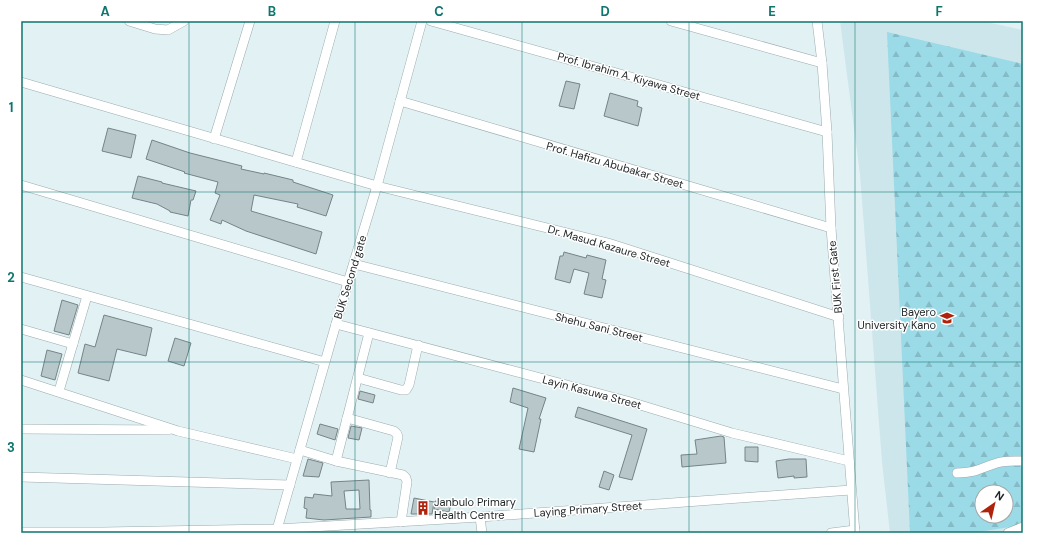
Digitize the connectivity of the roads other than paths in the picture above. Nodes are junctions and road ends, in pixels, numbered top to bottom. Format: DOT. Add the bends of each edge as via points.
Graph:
graph roads {
  1 [pos="129,21"];
  2 [pos="184,21"];
  3 [pos="250,21"];
  4 [pos="335,21"];
  5 [pos="422,21"];
  6 [pos="431,21"];
  7 [pos="671,21"];
  8 [pos="817,21"];
  9 [pos="822,63"];
  10 [pos="21,82"];
  11 [pos="400,101"];
  12 [pos="827,132"];
  13 [pos="214,139"];
  14 [pos="296,162"];
  15 [pos="21,185"];
  16 [pos="377,186"];
  17 [pos="831,228"];
  18 [pos="354,264"];
  19 [pos="21,277"];
  20 [pos="348,282"];
  21 [pos="87,296"];
  22 [pos="839,317"];
  23 [pos="336,324"];
  24 [pos="21,329"];
  25 [pos="369,333"];
  26 [pos="73,344"];
  27 [pos="418,345"];
  28 [pos="325,362"];
  29 [pos="358,378"];
  30 [pos="21,380"];
  31 [pos="844,390"];
  32 [pos="59,391"];
  33 [pos="347,418"];
  34 [pos="21,429"];
  35 [pos="178,431"];
  36 [pos="299,454"];
  37 [pos="336,460"];
  38 [pos="849,461"];
  39 [pos="1023,461"];
  40 [pos="390,473"];
  41 [pos="957,473"];
  42 [pos="21,477"];
  43 [pos="290,485"];
  44 [pos="851,490"];
  45 [pos="480,517"];
  46 [pos="401,522"];
  47 [pos="1023,527"];
  48 [pos="277,531"];
  49 [pos="21,532"];
  50 [pos="855,532"];
  51 [pos="103,533"];
  52 [pos="482,533"];
  53 [pos="831,533"];
  54 [pos="1008,533"];
  1 -- 2 [label="street" via="168,30"];
  3 -- 13 [label="street"];
  4 -- 14 [label="street"];
  5 -- 11 [label="street, BUK Second gate"];
  6 -- 12 [label="street, Prof. Ibrahim A. Kiyawa Street"];
  7 -- 9 [label="street"];
  8 -- 9 [label="street, BUK First Gate"];
  9 -- 12 [label="street, BUK First Gate"];
  10 -- 13 [label="street, Dr. Masud Kazaure Street"];
  11 -- 16 [label="street, BUK Second gate"];
  11 -- 17 [label="street, Prof. Hafizu Abubakar Street"];
  12 -- 17 [label="street, BUK First Gate"];
  13 -- 14 [label="street, Dr. Masud Kazaure Street"];
  14 -- 16 [label="street, Dr. Masud Kazaure Street"];
  15 -- 20 [label="street"];
  16 -- 18 [label="street, BUK Second gate"];
  16 -- 22 [label="street, Dr. Masud Kazaure Street" via="608,243"];
  17 -- 22 [label="street, BUK First Gate"];
  18 -- 20 [label="street, BUK Second gate"];
  18 -- 31 [label="street, Shehu Sani Street"];
  19 -- 21 [label="street"];
  20 -- 23 [label="street, BUK Second gate"];
  21 -- 26 [label="street"];
  21 -- 28 [label="street"];
  22 -- 31 [label="street, BUK First Gate"];
  23 -- 25 [label="street, Layin Kasuwa Street"];
  23 -- 28 [label="street, BUK Second gate"];
  24 -- 26 [label="street"];
  25 -- 27 [label="street, Layin Kasuwa Street"];
  25 -- 29 [label="street"];
  26 -- 32 [label="street"];
  27 -- 29 [label="street" via="406,390"];
  27 -- 38 [label="street, Layin Kasuwa Street" via="627,401 732,433"];
  28 -- 36 [label="street, BUK Second gate"];
  29 -- 33 [label="street"];
  30 -- 32 [label="street"];
  31 -- 38 [label="street, BUK First Gate"];
  32 -- 35 [label="street"];
  33 -- 37 [label="street"];
  33 -- 40 [label="street" via="397,434"];
  34 -- 35 [label="street"];
  35 -- 36 [label="street"];
  36 -- 37 [label="street"];
  36 -- 43 [label="street, BUK Second gate"];
  37 -- 40 [label="street"];
  38 -- 44 [label="street, BUK First Gate"];
  39 -- 41 [label="street" via="1008,461 976,472"];
  40 -- 46 [label="street" via="403,475 407,482"];
  42 -- 43 [label="street"];
  43 -- 48 [label="street, BUK Second gate"];
  44 -- 45 [label="street, Laying Primary Street"];
  44 -- 50 [label="street, BUK First Gate"];
  45 -- 46 [label="street, Laying Primary Street"];
  45 -- 52 [label="street"];
  46 -- 48 [label="street, Laying Primary Street"];
  47 -- 54 [label="street"];
  48 -- 51 [label="street, Laying Primary Street"];
  49 -- 51 [label="street, Laying Primary Street"];
  50 -- 53 [label="street"];
}
